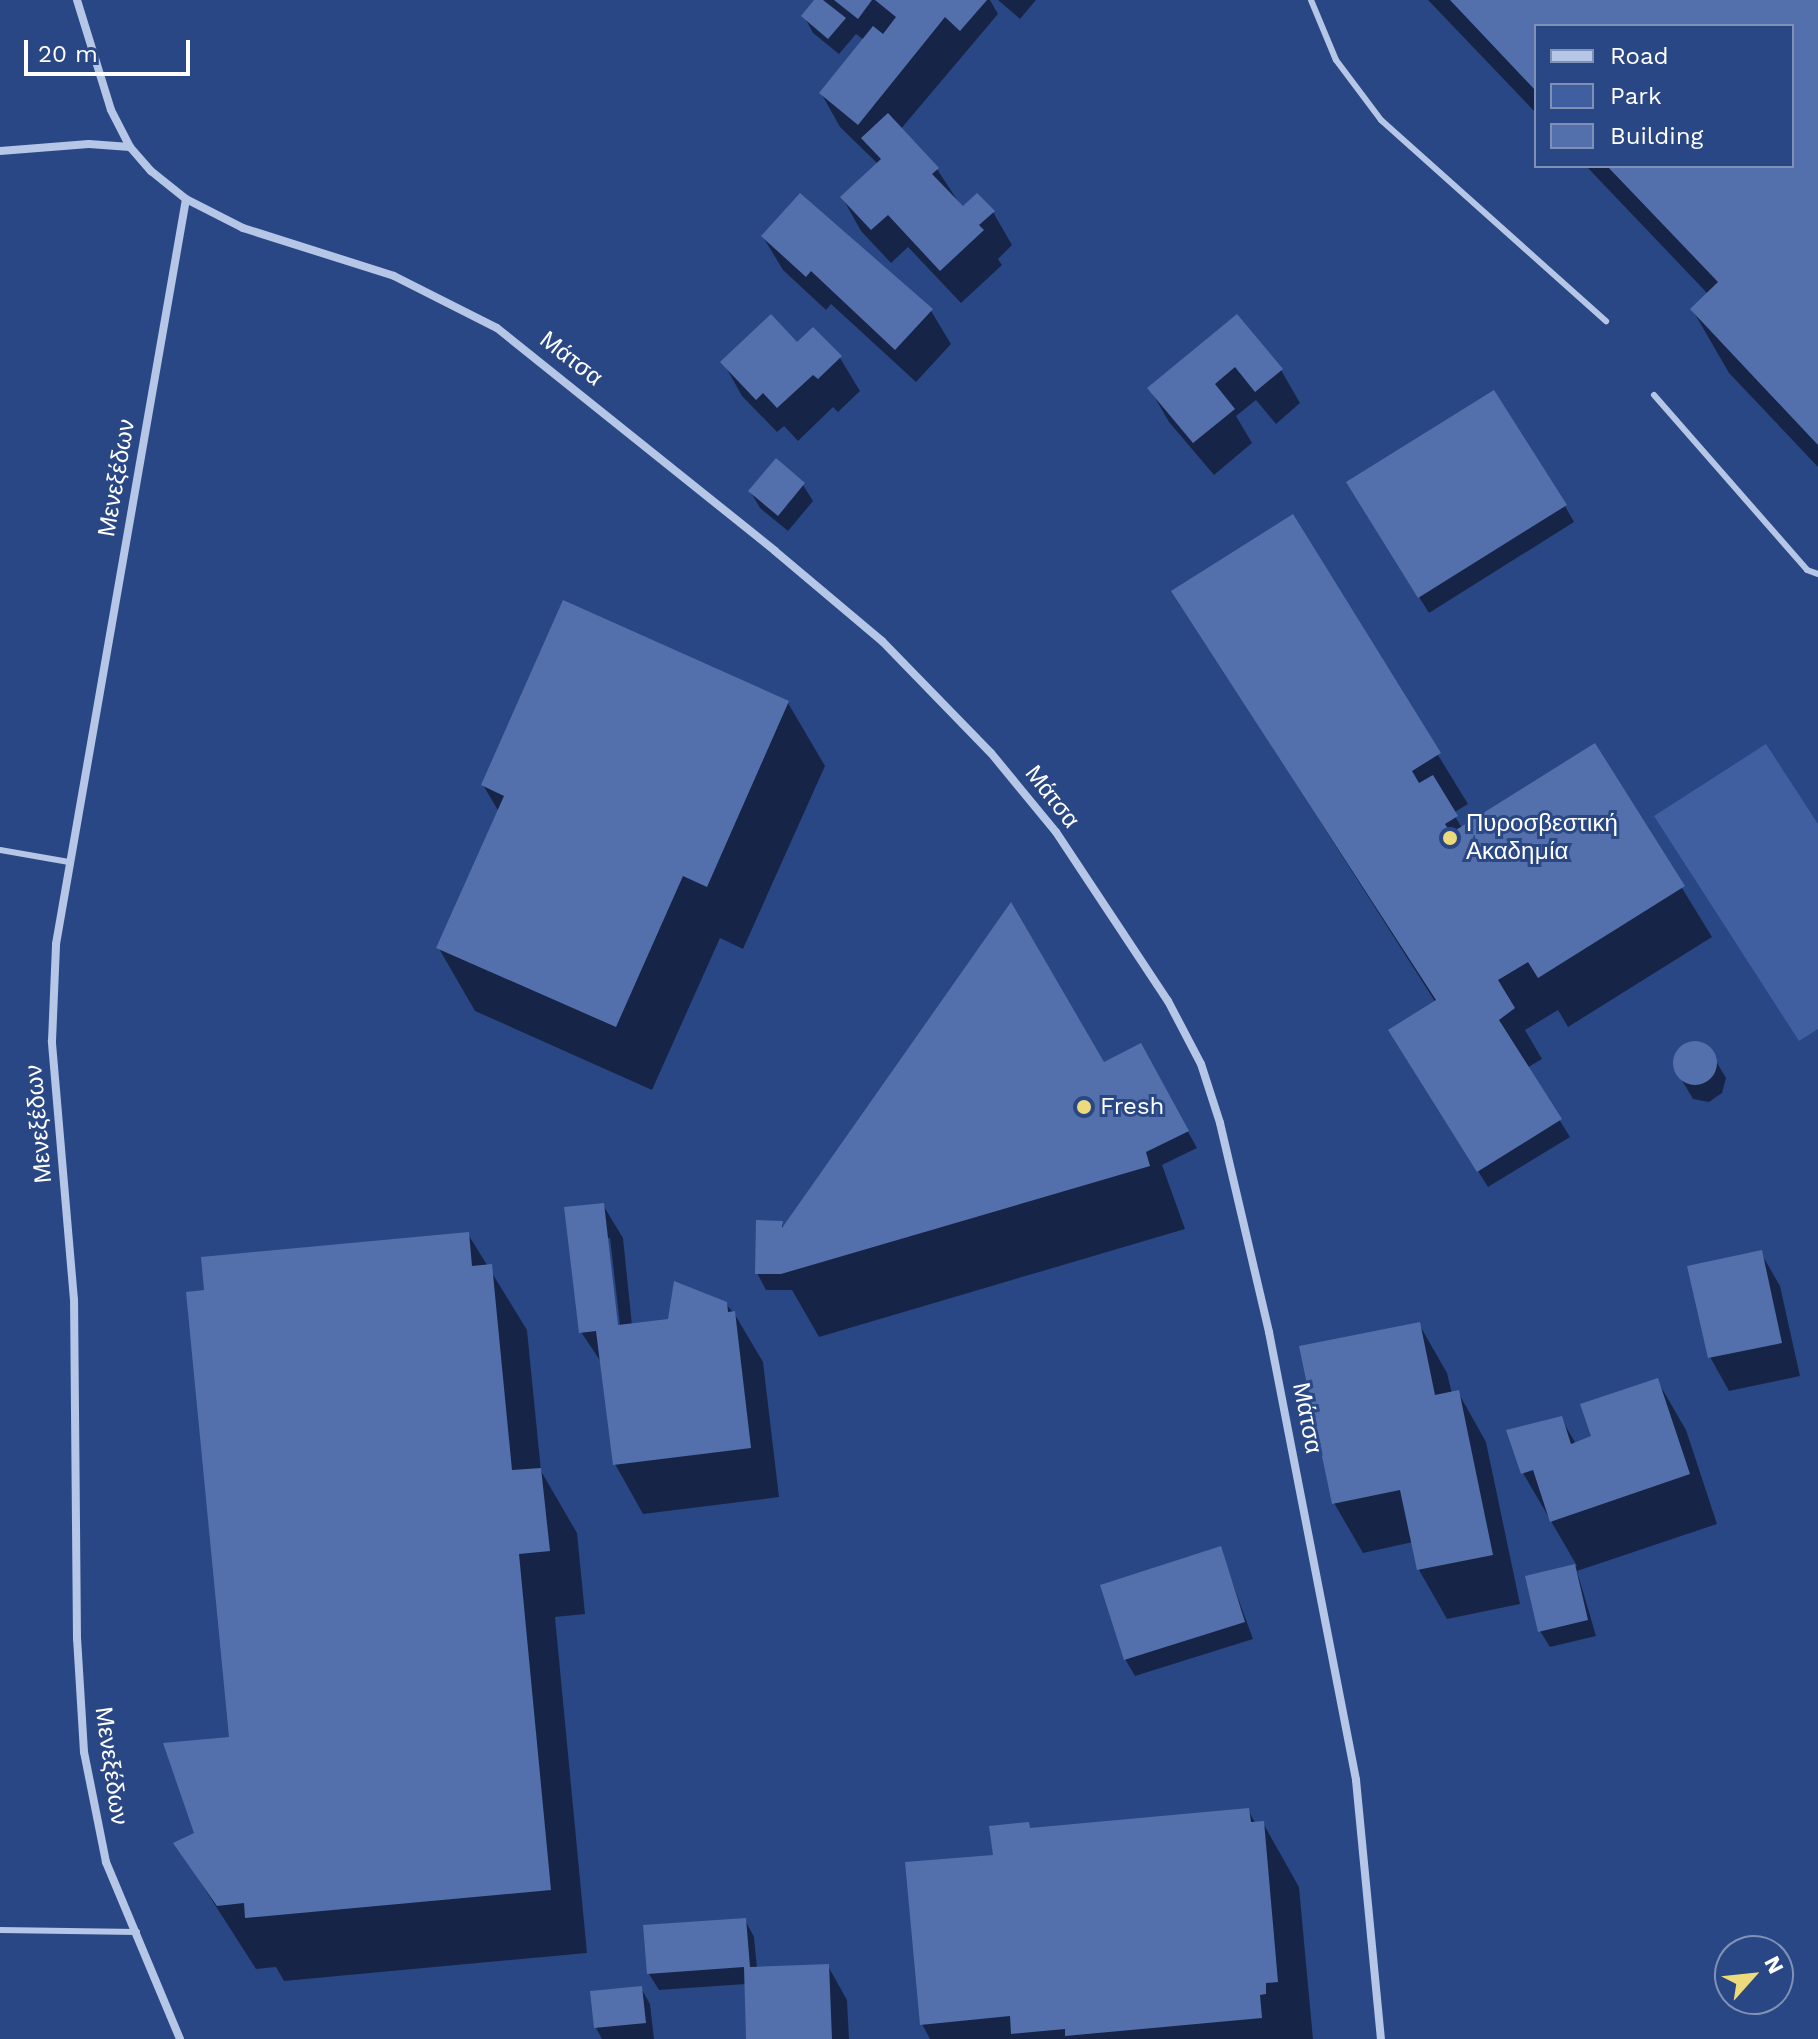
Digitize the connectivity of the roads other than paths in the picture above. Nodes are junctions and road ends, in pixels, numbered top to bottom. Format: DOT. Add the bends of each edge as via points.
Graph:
graph roads {
  1 [pos="77,0"];
  2 [pos="1311,0"];
  3 [pos="130,147"];
  4 [pos="0,151"];
  5 [pos="186,199"];
  6 [pos="1606,321"];
  7 [pos="1654,395"];
  8 [pos="1818,574"];
  9 [pos="0,850"];
  10 [pos="69,862"];
  11 [pos="0,1930"];
  12 [pos="137,1932"];
  13 [pos="180,2039"];
  14 [pos="1381,2039"];
  1 -- 3 [label="street, Μάτσα" via="111,110"];
  2 -- 6 [label="lane" via="1336,60 1381,120"];
  3 -- 4 [label="street" via="89,144"];
  3 -- 5 [label="street, Μάτσα"];
  5 -- 10 [label="street, Μενεξέδων"];
  5 -- 14 [label="street, Μάτσα" via="243,228 394,276 453,302 555,371 882,641 941,698 1056,832 1161,990 1201,1064 1216,1108 1269,1332 1356,1780"];
  7 -- 8 [label="lane" via="1807,570"];
  9 -- 10 [label="lane"];
  10 -- 12 [label="street, Μενεξέδων" via="56,944 52,1041 74,1300 77,1639 84,1752 106,1862"];
  11 -- 12 [label="lane"];
  12 -- 13 [label="street, Μενεξέδων"];
}
